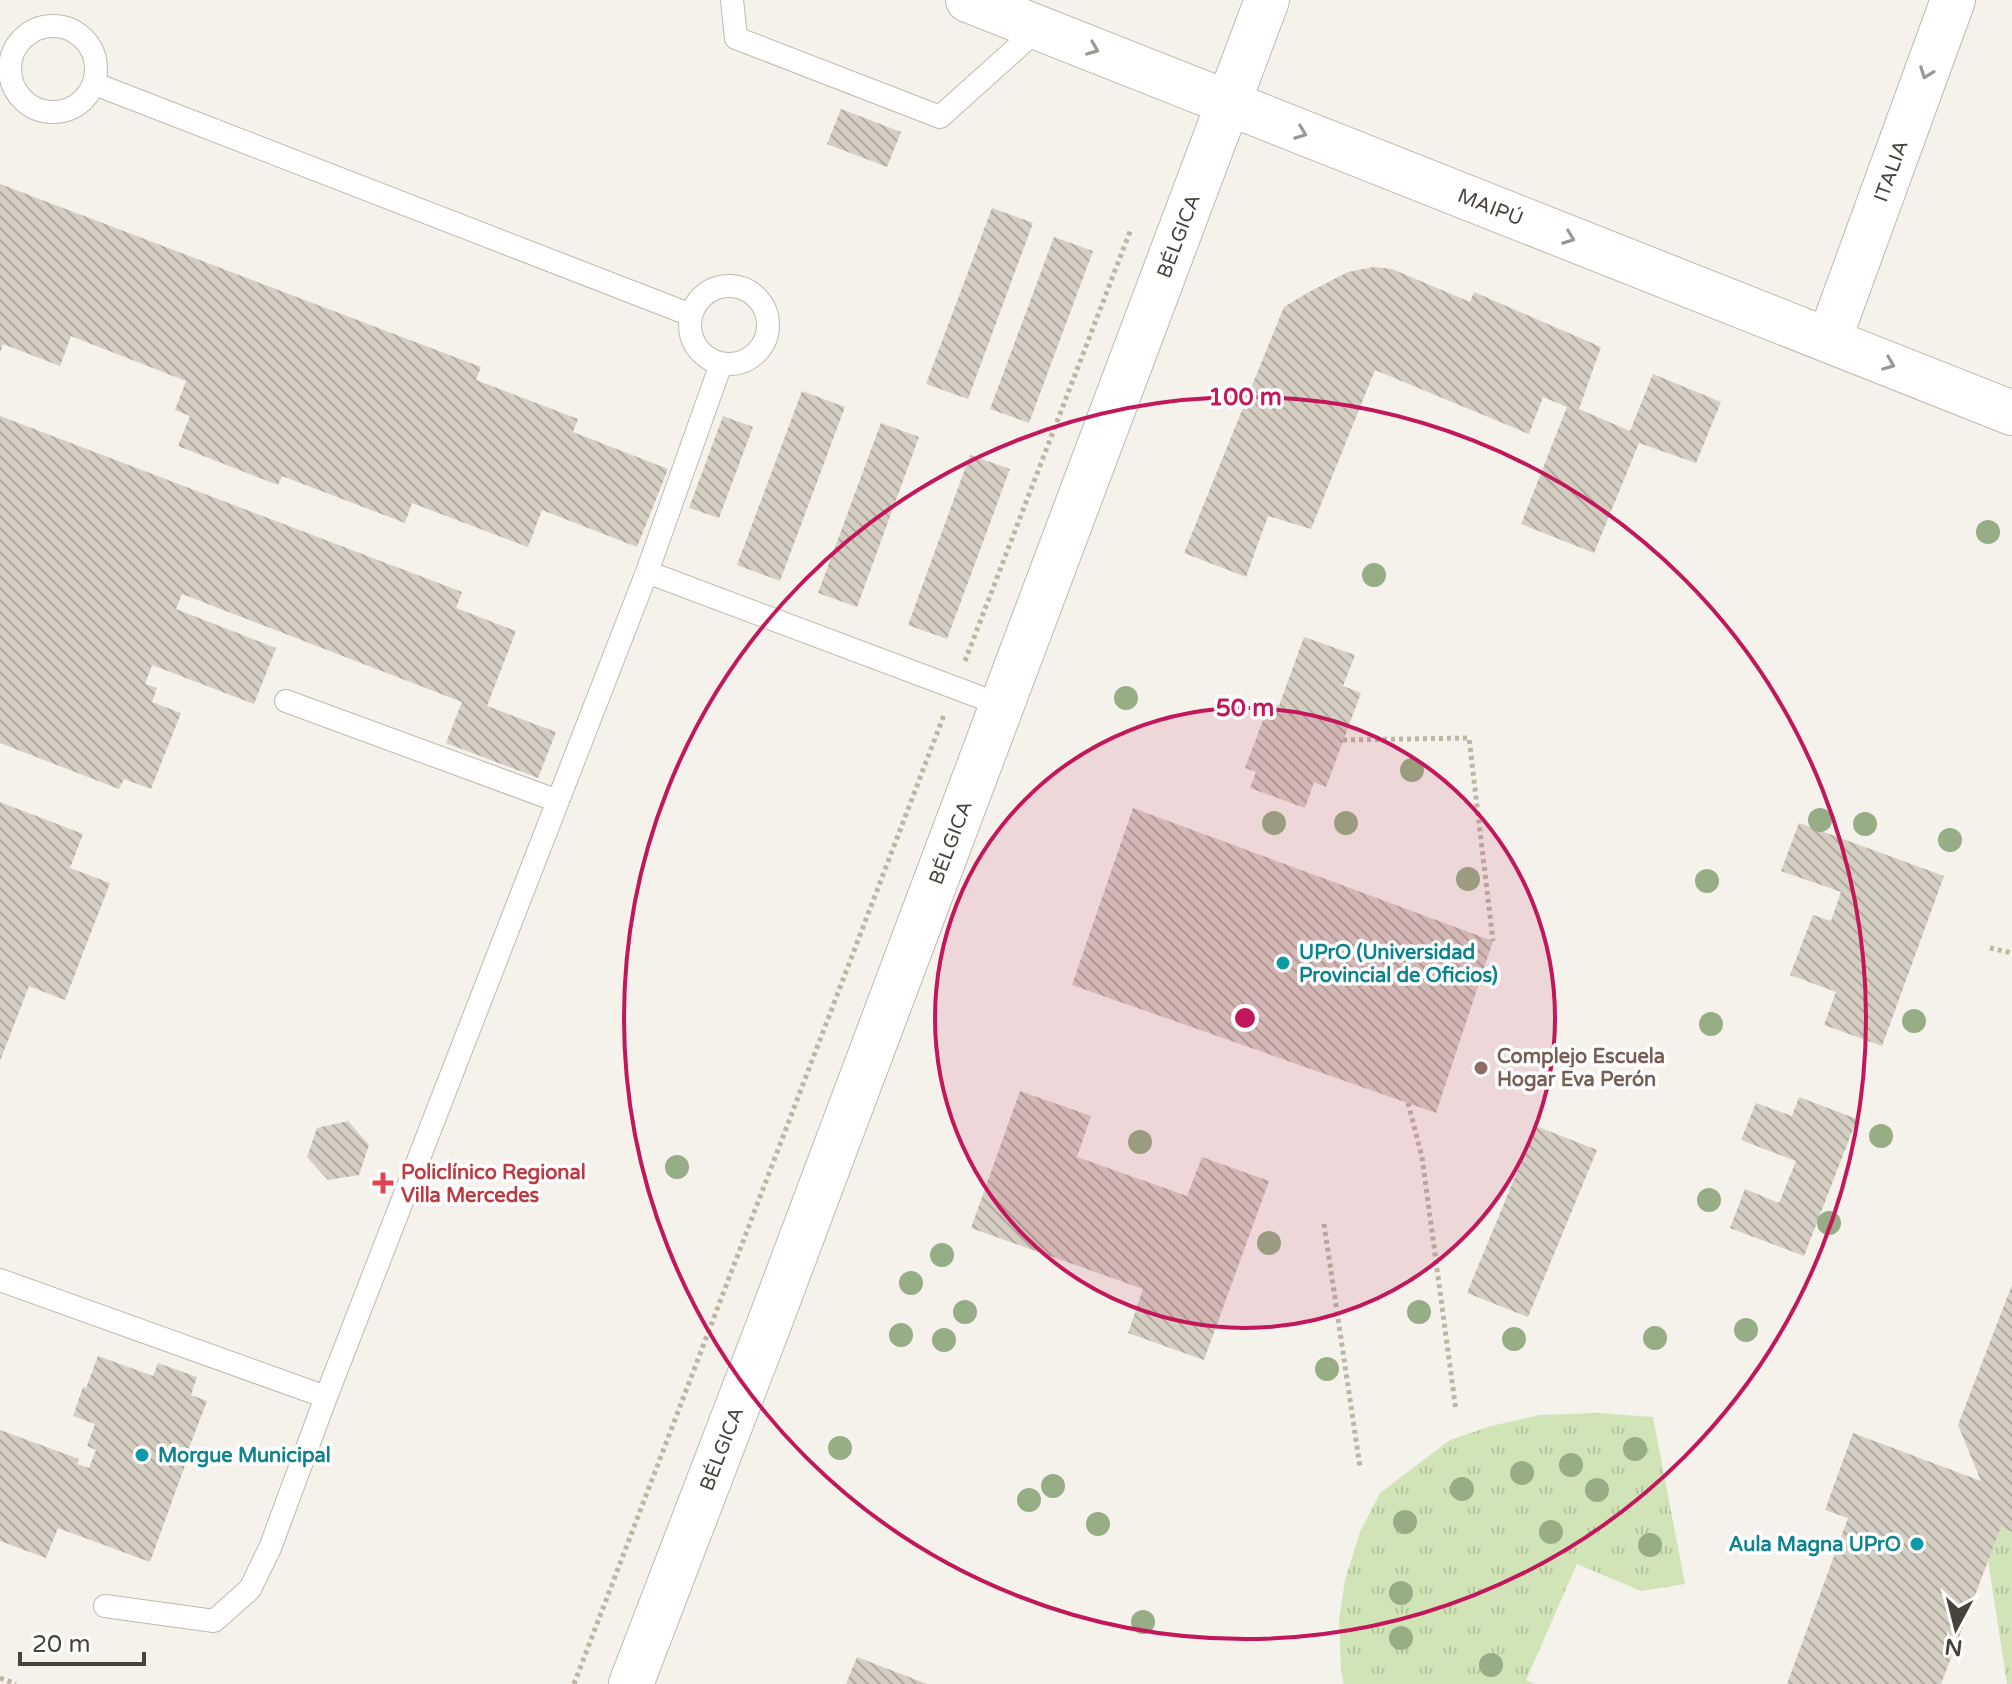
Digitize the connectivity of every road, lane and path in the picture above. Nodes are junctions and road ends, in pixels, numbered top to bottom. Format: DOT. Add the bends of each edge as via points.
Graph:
graph roads {
  1 [pos="732,0"];
  2 [pos="968,0"];
  3 [pos="1267,0"];
  4 [pos="1953,0"];
  5 [pos="1039,28"];
  6 [pos="8,44"];
  7 [pos="95,84"];
  8 [pos="1228,104"];
  9 [pos="1136,216"];
  10 [pos="691,315"];
  11 [pos="1829,340"];
  12 [pos="721,364"];
  13 [pos="2012,413"];
  14 [pos="647,572"];
  15 [pos="955,688"];
  16 [pos="286,701"];
  17 [pos="1001,705"];
  18 [pos="1343,740"];
  19 [pos="558,801"];
  20 [pos="1493,941"];
  21 [pos="1990,948"];
  22 [pos="2012,953"];
  23 [pos="1408,1103"];
  24 [pos="1324,1224"];
  25 [pos="0,1280"];
  26 [pos="326,1397"];
  27 [pos="1456,1411"];
  28 [pos="1360,1467"];
  29 [pos="105,1606"];
  30 [pos="0,1678"];
  31 [pos="16,1684"];
  32 [pos="574,1684"];
  33 [pos="631,1684"];
  1 -- 5 [label="lane" via="736,38 940,117"];
  2 -- 5 [label="street, MAIPÚ"];
  3 -- 8 [label="street, BÉLGICA"];
  4 -- 11 [label="street, ITALIA, one-way"];
  5 -- 8 [label="street, MAIPÚ, one-way"];
  6 -- 7 [label="lane" via="40,27 72,29 94,52"];
  6 -- 7 [label="lane" via="13,87 25,104 45,112 66,111 83,101"];
  7 -- 10 [label="lane"];
  8 -- 11 [label="street, MAIPÚ, one-way"];
  8 -- 17 [label="street, BÉLGICA"];
  9 -- 15 [label="path"];
  10 -- 12 [label="lane" via="692,340 699,351"];
  10 -- 12 [label="lane" via="705,293 730,286 743,288 763,304 768,317 765,342 747,361"];
  11 -- 13 [label="street, MAIPÚ, one-way"];
  12 -- 14 [label="lane"];
  14 -- 15 [label="lane"];
  14 -- 19 [label="lane"];
  15 -- 17 [label="lane"];
  15 -- 32 [label="path"];
  16 -- 19 [label="lane"];
  17 -- 33 [label="street, BÉLGICA"];
  18 -- 20 [label="path" via="1469,738"];
  19 -- 26 [label="lane"];
  21 -- 22 [label="path"];
  23 -- 27 [label="path" via="1422,1157"];
  24 -- 28 [label="path"];
  25 -- 26 [label="lane"];
  26 -- 29 [label="lane" via="250,1589 214,1621"];
  30 -- 31 [label="path"];
}
